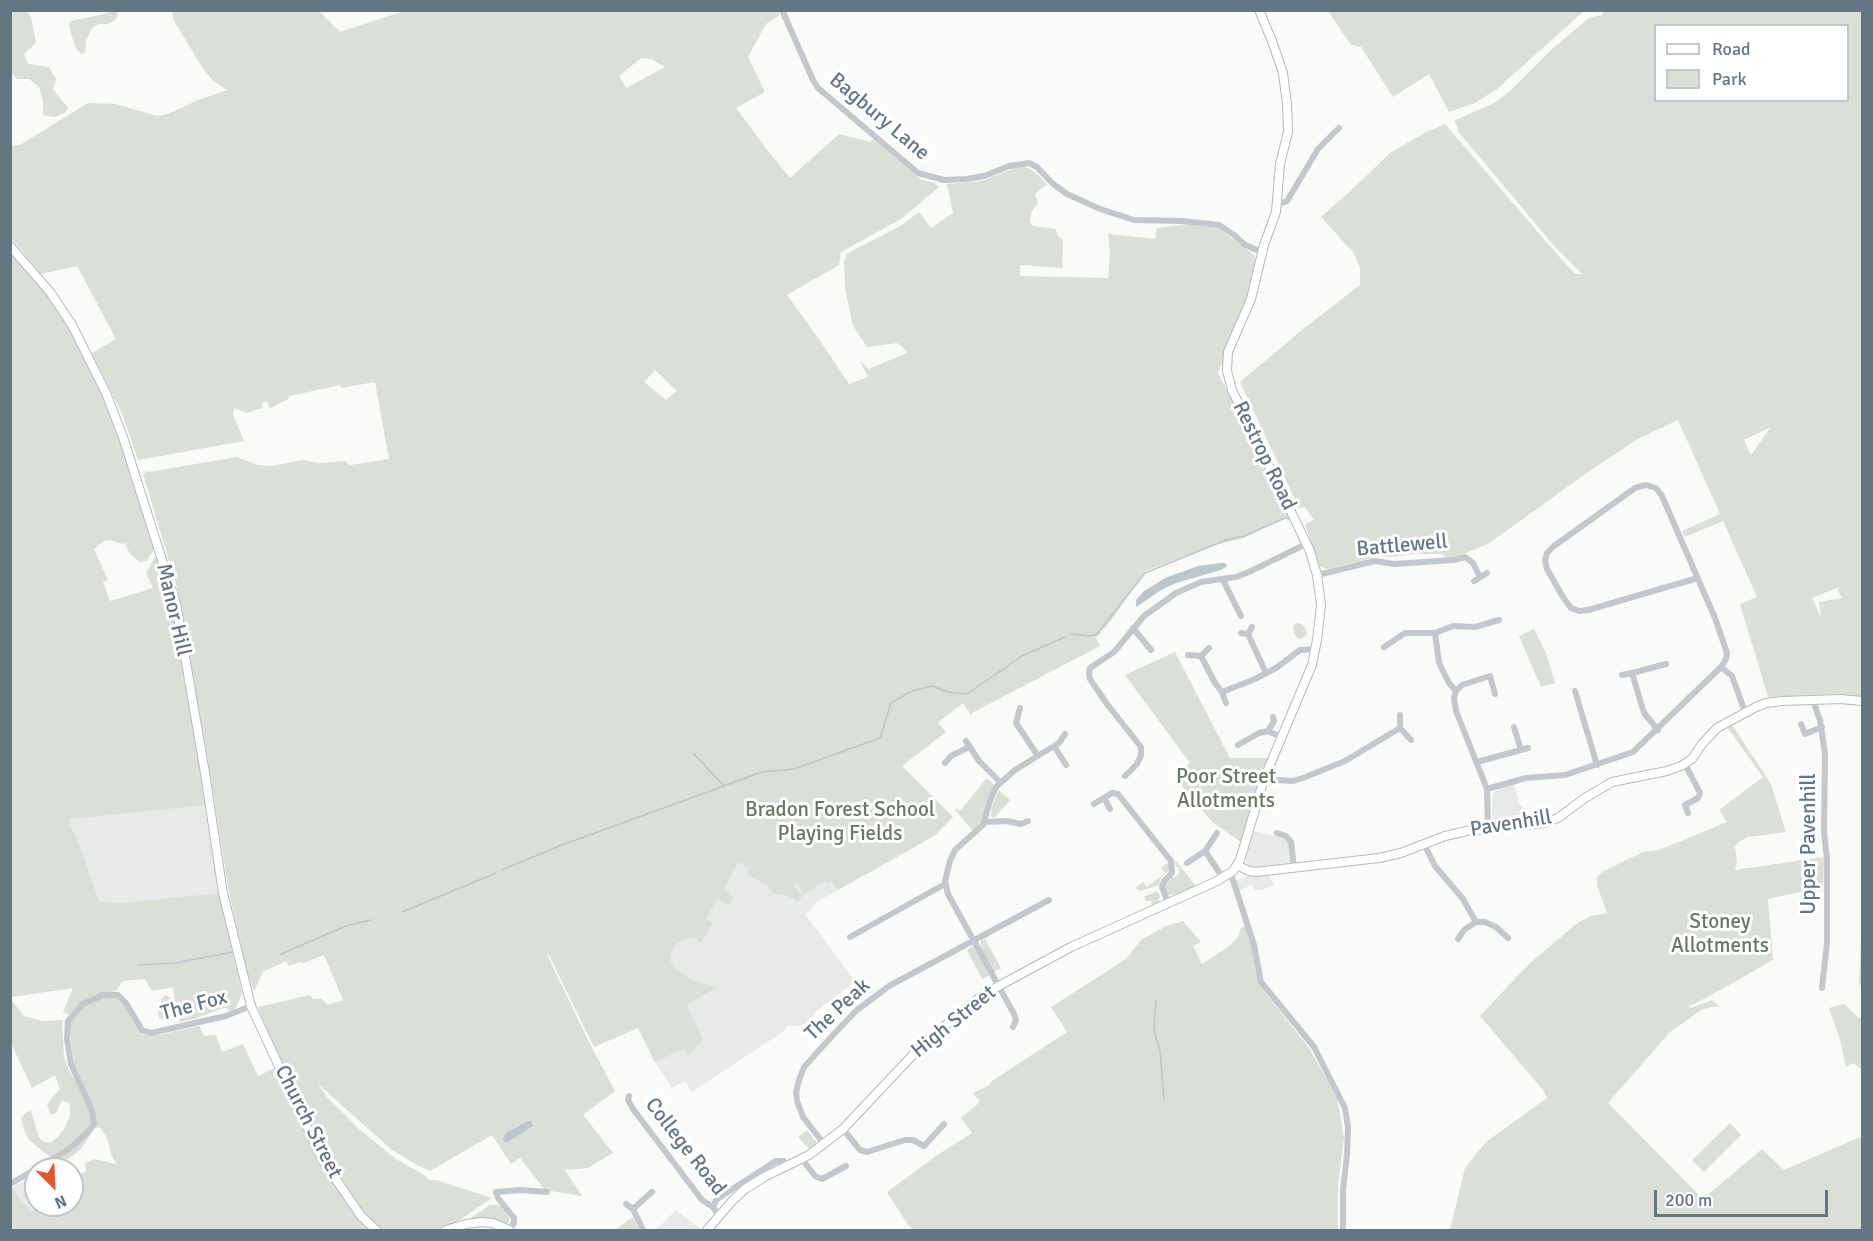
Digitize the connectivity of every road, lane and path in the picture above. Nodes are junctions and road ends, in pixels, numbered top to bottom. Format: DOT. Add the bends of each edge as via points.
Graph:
graph roads {
  1 [pos="782,10"];
  2 [pos="1259,10"];
  3 [pos="1340,128"];
  4 [pos="1277,205"];
  5 [pos="10,246"];
  6 [pos="1262,252"];
  7 [pos="1306,544"];
  8 [pos="1487,573"];
  9 [pos="1317,575"];
  10 [pos="1698,578"];
  11 [pos="1223,580"];
  12 [pos="1241,616"];
  13 [pos="1495,620"];
  14 [pos="1252,627"];
  15 [pos="1133,628"];
  16 [pos="1436,633"];
  17 [pos="1209,648"];
  18 [pos="1384,648"];
  19 [pos="1316,649"];
  20 [pos="1151,650"];
  21 [pos="1188,655"];
  22 [pos="1201,656"];
  23 [pos="1665,664"];
  24 [pos="1721,667"];
  25 [pos="1266,673"];
  26 [pos="1632,673"];
  27 [pos="1622,675"];
  28 [pos="1456,691"];
  29 [pos="1575,691"];
  30 [pos="1222,692"];
  31 [pos="1495,694"];
  32 [pos="1813,701"];
  33 [pos="1863,701"];
  34 [pos="1226,703"];
  35 [pos="1020,708"];
  36 [pos="1745,712"];
  37 [pos="1400,714"];
  38 [pos="1273,717"];
  39 [pos="1801,724"];
  40 [pos="1514,727"];
  41 [pos="1400,728"];
  42 [pos="1822,728"];
  43 [pos="1658,730"];
  44 [pos="1268,731"];
  45 [pos="1065,734"];
  46 [pos="1281,737"];
  47 [pos="1411,740"];
  48 [pos="1238,745"];
  49 [pos="1054,746"];
  50 [pos="1038,756"];
  51 [pos="1477,762"];
  52 [pos="945,763"];
  53 [pos="1685,764"];
  54 [pos="1066,765"];
  55 [pos="1597,765"];
  56 [pos="1125,776"];
  57 [pos="1264,779"];
  58 [pos="1000,782"];
  59 [pos="1487,789"];
  60 [pos="1104,798"];
  61 [pos="1698,798"];
  62 [pos="1094,804"];
  63 [pos="1704,804"];
  64 [pos="1110,809"];
  65 [pos="1688,813"];
  66 [pos="1028,821"];
  67 [pos="985,822"];
  68 [pos="1285,827"];
  69 [pos="1488,828"];
  70 [pos="1217,832"];
  71 [pos="1424,844"];
  72 [pos="1204,851"];
  73 [pos="1187,863"];
  74 [pos="1237,865"];
  75 [pos="1294,867"];
  76 [pos="1226,876"];
  77 [pos="945,884"];
  78 [pos="1049,900"];
  79 [pos="1168,903"];
  80 [pos="1476,922"];
  81 [pos="850,937"];
  82 [pos="1508,938"];
  83 [pos="1458,939"];
  84 [pos="974,940"];
  85 [pos="998,985"];
  86 [pos="1822,988"];
  87 [pos="251,1006"];
  88 [pos="1013,1027"];
  89 [pos="629,1096"];
  90 [pos="944,1124"];
  91 [pos="843,1129"];
  92 [pos="824,1144"];
  93 [pos="56,1157"];
  94 [pos="802,1159"];
  95 [pos="788,1166"];
  96 [pos="846,1166"];
  97 [pos="24,1176"];
  98 [pos="10,1184"];
  99 [pos="652,1191"];
  100 [pos="547,1192"];
  101 [pos="626,1204"];
  102 [pos="713,1207"];
  103 [pos="633,1209"];
  104 [pos="719,1216"];
  105 [pos="376,1230"];
  106 [pos="446,1230"];
  107 [pos="509,1230"];
  108 [pos="643,1230"];
  109 [pos="707,1230"];
  110 [pos="1344,1230"];
  1 -- 6 [label="street, Bagbury Lane" via="818,88 918,173 944,180 966,179 1029,162 1067,195 1100,209 1134,220 1219,225 1245,245"];
  2 -- 4 [label="street, Restrop Road" via="1282,73 1288,121"];
  3 -- 4 [label="street" via="1318,149 1287,201"];
  4 -- 6 [label="street, Restrop Road"];
  5 -- 87 [label="street, Manor Hill" via="50,292 72,325 110,404 135,469 176,604 225,902"];
  6 -- 7 [label="street, Restrop Road" via="1251,299 1228,352 1227,371"];
  7 -- 9 [label="street, Restrop Road"];
  7 -- 11 [label="street" via="1250,573"];
  8 -- 9 [label="street, Battlewell" via="1477,579 1473,564 1465,557 1394,564 1375,561"];
  9 -- 19 [label="street, Restrop Road" via="1321,605"];
  10 -- 10 [label="street" via="1660,493 1646,485 1630,491 1554,546 1545,560 1563,597 1571,608 1579,611"];
  10 -- 24 [label="street" via="1726,650"];
  11 -- 12 [label="street"];
  11 -- 15 [label="street" via="1201,582 1176,593"];
  13 -- 16 [label="street" via="1475,627 1453,626"];
  14 -- 25 [label="street" via="1245,633"];
  15 -- 20 [label="street"];
  15 -- 56 [label="street" via="1114,652 1090,668 1089,675 1141,747 1137,764"];
  16 -- 18 [label="street" via="1405,633 1389,640"];
  16 -- 28 [label="street" via="1439,663"];
  17 -- 22 [label="street"];
  19 -- 25 [label="street" via="1300,650"];
  19 -- 46 [label="street, Restrop Road"];
  21 -- 22 [label="street"];
  22 -- 30 [label="street"];
  23 -- 26 [label="street"];
  24 -- 36 [label="street" via="1732,676"];
  24 -- 43 [label="street"];
  25 -- 30 [label="street"];
  26 -- 27 [label="street"];
  26 -- 43 [label="street" via="1644,713"];
  28 -- 31 [label="street" via="1466,683 1490,676"];
  28 -- 51 [label="street" via="1455,706"];
  29 -- 55 [label="street"];
  30 -- 34 [label="street"];
  32 -- 33 [label="street, Pavenhill"];
  32 -- 36 [label="street, Pavenhill" via="1774,701"];
  32 -- 42 [label="street, Upper Pavenhill"];
  35 -- 50 [label="street" via="1016,723"];
  36 -- 53 [label="street, Pavenhill" via="1716,729"];
  37 -- 41 [label="street"];
  38 -- 44 [label="street"];
  39 -- 42 [label="street" via="1804,734"];
  40 -- 51 [label="street" via="1525,749"];
  41 -- 47 [label="street"];
  41 -- 57 [label="street" via="1345,761 1303,778"];
  42 -- 86 [label="street, Upper Pavenhill" via="1827,859 1827,943"];
  43 -- 55 [label="street" via="1633,752"];
  44 -- 46 [label="street"];
  44 -- 48 [label="street"];
  45 -- 49 [label="street"];
  46 -- 57 [label="street, Restrop Road"];
  49 -- 50 [label="street"];
  49 -- 54 [label="street"];
  50 -- 58 [label="street"];
  51 -- 59 [label="street"];
  52 -- 58 [label="street" via="968,744"];
  53 -- 61 [label="street" via="1699,789"];
  53 -- 69 [label="street, Pavenhill" via="1608,784 1552,820"];
  55 -- 59 [label="street"];
  57 -- 74 [label="street, Restrop Road"];
  58 -- 67 [label="street"];
  59 -- 69 [label="street"];
  60 -- 62 [label="street"];
  60 -- 64 [label="street"];
  60 -- 79 [label="street" via="1118,794 1171,861 1172,873 1162,887"];
  61 -- 63 [label="street"];
  61 -- 65 [label="street" via="1685,805"];
  66 -- 67 [label="street"];
  67 -- 77 [label="street" via="955,850"];
  68 -- 75 [label="street" via="1279,834 1291,842"];
  69 -- 71 [label="street, Pavenhill"];
  70 -- 72 [label="street"];
  71 -- 75 [label="street, Pavenhill" via="1379,858"];
  71 -- 80 [label="street" via="1435,866 1463,899"];
  72 -- 73 [label="street"];
  72 -- 76 [label="street"];
  74 -- 75 [label="street, Pavenhill" via="1251,872"];
  74 -- 76 [label="street, High Street"];
  76 -- 79 [label="street, High Street"];
  76 -- 110 [label="street" via="1232,877 1261,982 1314,1047 1345,1108 1348,1127 1342,1190"];
  77 -- 81 [label="street"];
  77 -- 84 [label="street"];
  78 -- 84 [label="street, The Peak"];
  79 -- 85 [label="street, High Street"];
  80 -- 82 [label="street" via="1496,927"];
  80 -- 83 [label="street"];
  84 -- 85 [label="street"];
  84 -- 92 [label="street, The Peak" via="879,992 804,1067 797,1089 798,1105"];
  85 -- 88 [label="street" via="1019,1021"];
  85 -- 91 [label="street, High Street" via="925,1042"];
  87 -- 93 [label="street, The Fox" via="151,1033 142,1030 118,995 103,995 82,1004 69,1019 67,1039 71,1064 94,1123"];
  87 -- 105 [label="street, Church Street" via="322,1159 360,1216"];
  89 -- 102 [label="street, College Road" via="633,1109 702,1200"];
  90 -- 91 [label="street" via="924,1146 905,1140 867,1152 860,1150"];
  91 -- 92 [label="street, High Street"];
  92 -- 94 [label="street, High Street"];
  94 -- 95 [label="street, High Street"];
  94 -- 96 [label="street" via="822,1179"];
  95 -- 102 [label="street" via="784,1161 776,1161 716,1200"];
  95 -- 104 [label="street, High Street" via="736,1196"];
  97 -- 98 [label="street, The Fox"];
  99 -- 103 [label="street"];
  100 -- 107 [label="street" via="496,1192 514,1218"];
  101 -- 103 [label="street"];
  102 -- 104 [label="street, College Road"];
  103 -- 108 [label="street"];
  104 -- 109 [label="street, High Street"];
  106 -- 107 [label="street" via="481,1222"];
}
